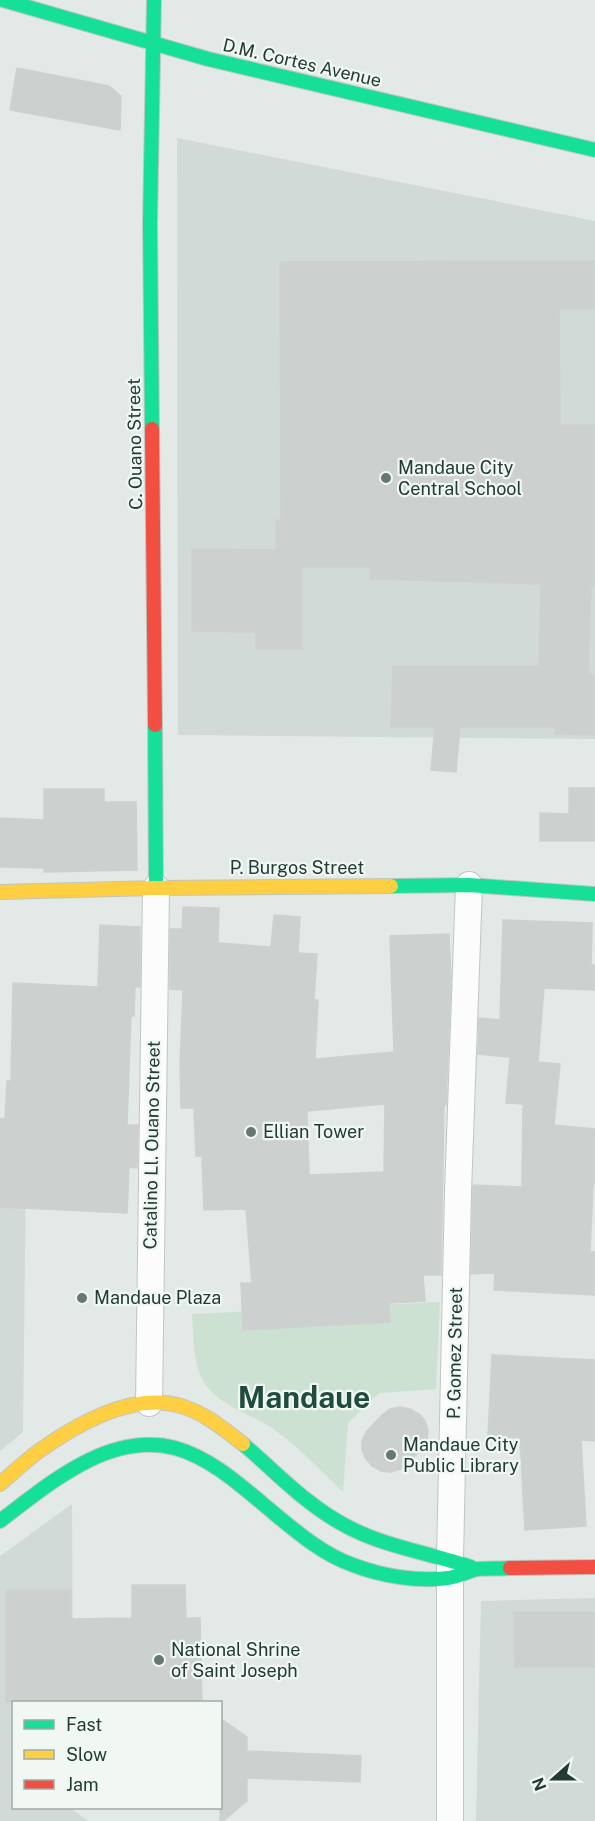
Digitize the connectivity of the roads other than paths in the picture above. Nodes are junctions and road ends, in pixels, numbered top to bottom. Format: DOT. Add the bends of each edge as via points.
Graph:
graph roads {
  1 [pos="3,0"];
  2 [pos="154,0"];
  3 [pos="152,43"];
  4 [pos="595,150"];
  5 [pos="469,885"];
  6 [pos="156,888"];
  7 [pos="0,892"];
  8 [pos="595,894"];
  9 [pos="149,1408"];
  10 [pos="70,1451"];
  11 [pos="0,1484"];
  12 [pos="0,1521"];
  13 [pos="595,1567"];
  14 [pos="450,1568"];
  15 [pos="450,1821"];
  1 -- 3 [label="main road, D.M. Cortes Avenue"];
  2 -- 3 [label="main road, C. Ouano Street"];
  3 -- 4 [label="main road, D.M. Cortes Avenue"];
  3 -- 6 [label="main road, C. Ouano Street"];
  5 -- 6 [label="main road, P. Burgos Street"];
  5 -- 8 [label="main road, P. Burgos Street"];
  5 -- 14 [label="street, P. Gomez Street"];
  6 -- 7 [label="main road, P. Burgos Street"];
  6 -- 9 [label="street, Catalino Ll. Ouano Street"];
  9 -- 10 [label="main road" via="125,1407 106,1413"];
  9 -- 14 [label="main road" via="181,1406 204,1417 331,1517 378,1541"];
  10 -- 11 [label="main road" via="38,1453"];
  10 -- 12 [label="main road"];
  10 -- 14 [label="main road" via="96,1457 148,1439 212,1465 311,1542 349,1564 417,1577"];
  13 -- 14 [label="main road"];
  14 -- 15 [label="street, P. Gomez Street"];
}
